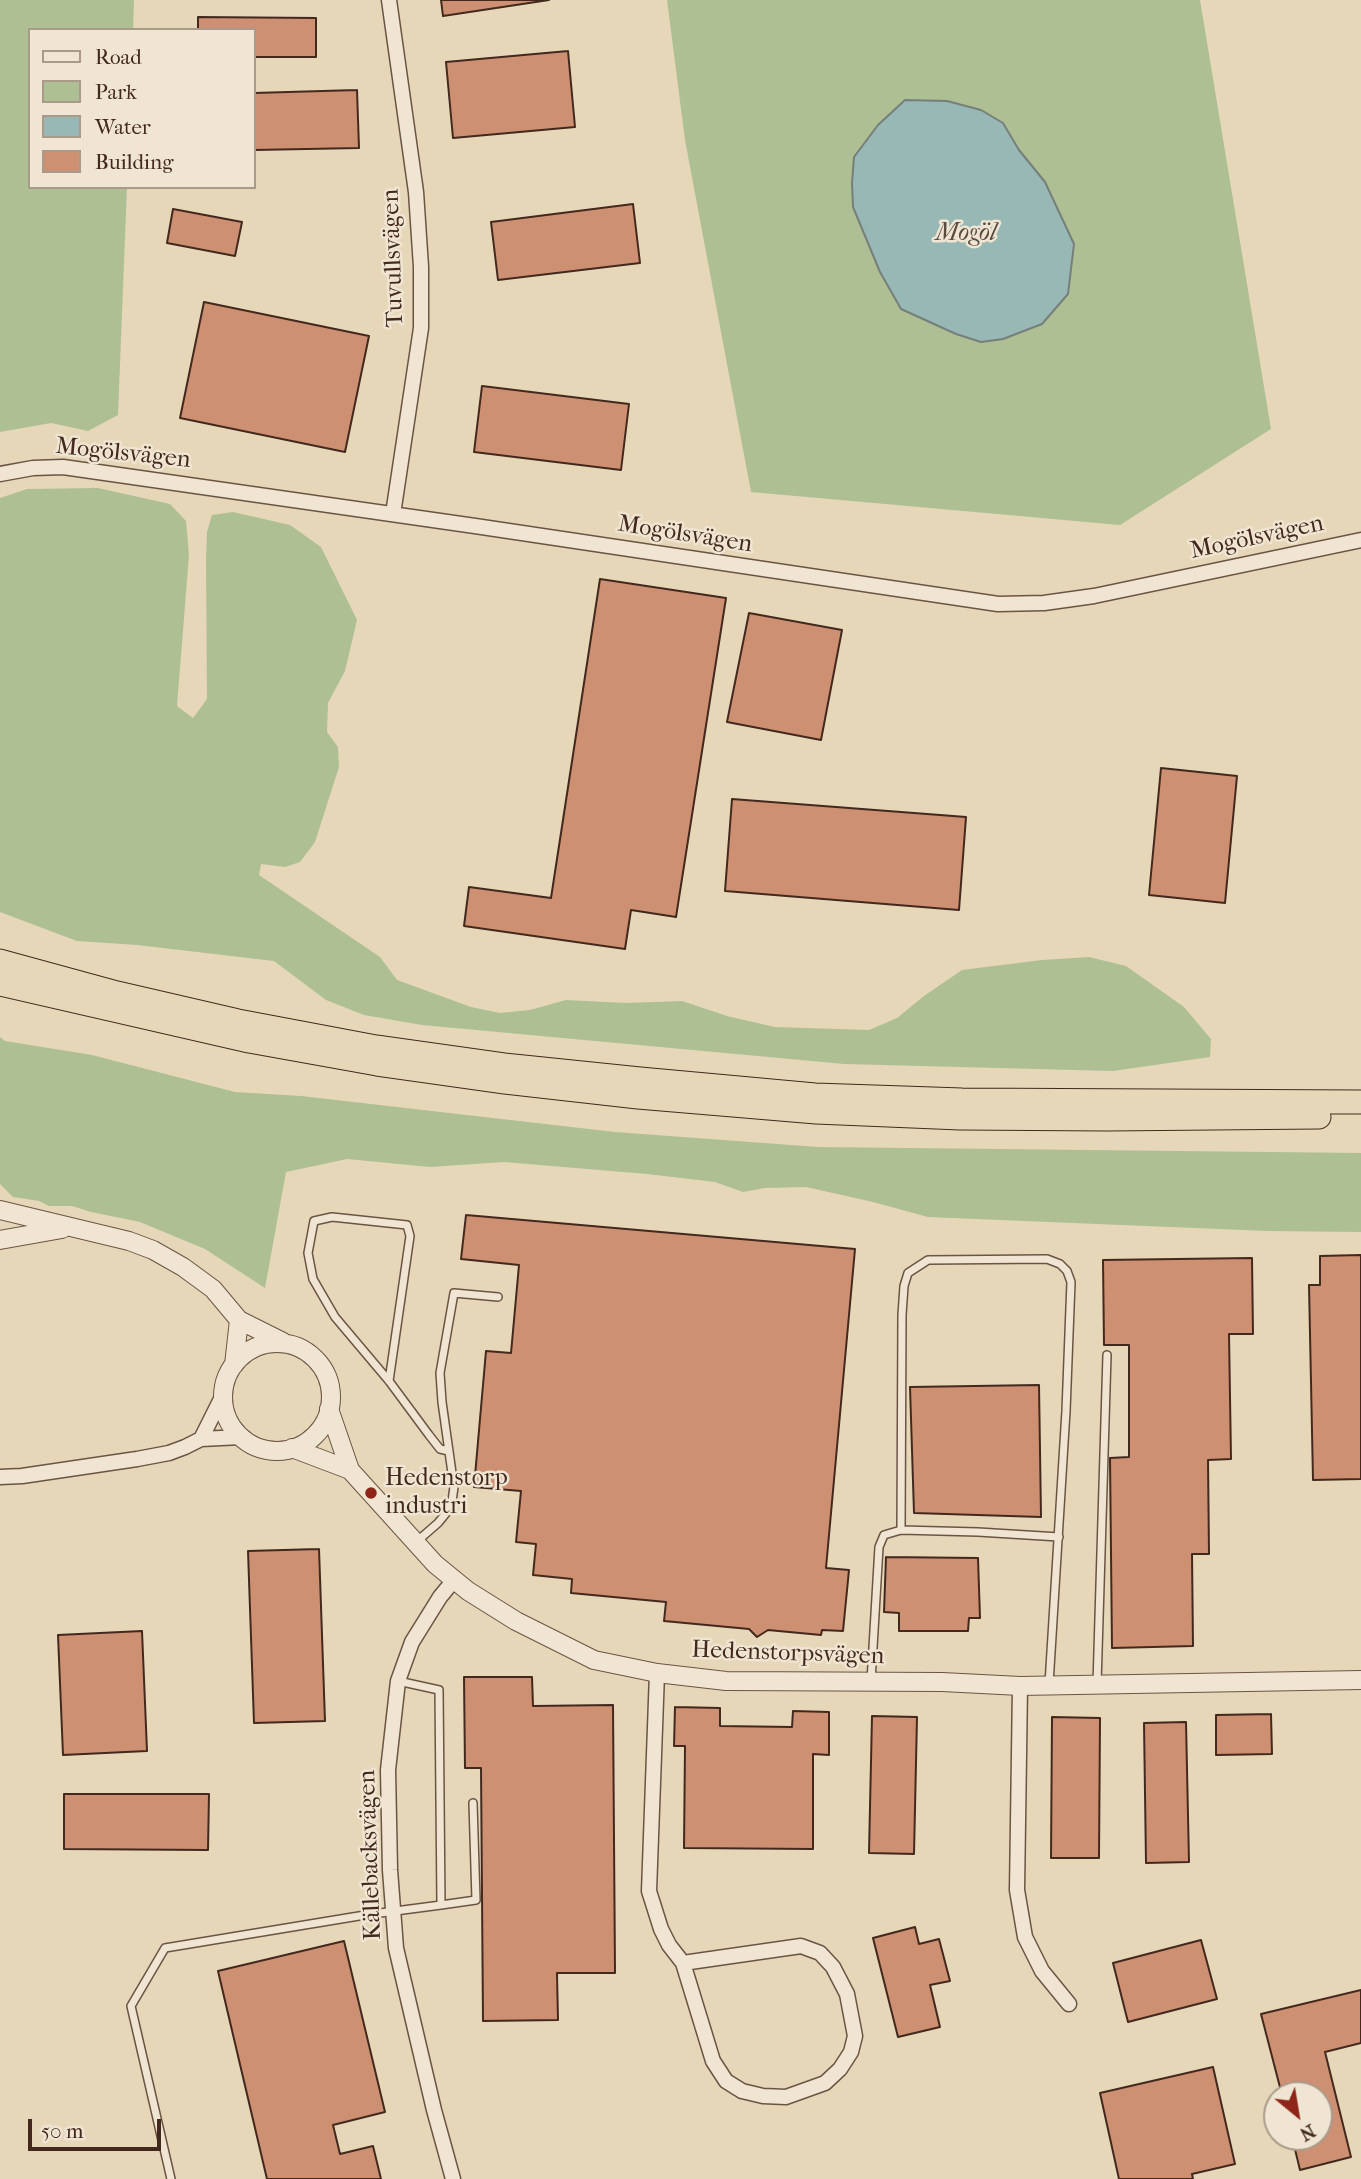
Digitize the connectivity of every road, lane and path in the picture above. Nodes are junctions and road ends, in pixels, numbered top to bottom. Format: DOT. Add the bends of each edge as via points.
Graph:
graph roads {
  1 [pos="389,0"];
  2 [pos="0,474"];
  3 [pos="393,514"];
  4 [pos="1361,540"];
  5 [pos="0,961"];
  6 [pos="0,984"];
  7 [pos="1361,1102"];
  8 [pos="1361,1117"];
  9 [pos="0,1210"];
  10 [pos="72,1228"];
  11 [pos="0,1240"];
  12 [pos="498,1297"];
  13 [pos="239,1320"];
  14 [pos="288,1344"];
  15 [pos="1107,1355"];
  16 [pos="234,1364"];
  17 [pos="389,1381"];
  18 [pos="223,1395"];
  19 [pos="329,1409"];
  20 [pos="241,1437"];
  21 [pos="201,1439"];
  22 [pos="292,1448"];
  23 [pos="449,1451"];
  24 [pos="350,1470"];
  25 [pos="0,1477"];
  26 [pos="901,1530"];
  27 [pos="1059,1537"];
  28 [pos="414,1543"];
  29 [pos="454,1580"];
  30 [pos="657,1673"];
  31 [pos="1361,1680"];
  32 [pos="398,1681"];
  33 [pos="871,1682"];
  34 [pos="1049,1685"];
  35 [pos="1097,1685"];
  36 [pos="1020,1686"];
  37 [pos="473,1802"];
  38 [pos="441,1905"];
  39 [pos="392,1912"];
  40 [pos="683,1964"];
  41 [pos="1069,2004"];
  42 [pos="171,2179"];
  43 [pos="453,2179"];
  1 -- 3 [label="street, Tuvullsvägen" via="416,192 421,267 421,328"];
  2 -- 3 [label="street, Mogölsvägen" via="63,467"];
  3 -- 4 [label="street, Mogölsvägen" via="998,604 1094,596"];
  5 -- 7 [label="highway" via="238,1021 504,1065 815,1095"];
  6 -- 8 [label="highway" via="262,1044 377,1064 638,1097 960,1118"];
  9 -- 10 [label="street"];
  10 -- 11 [label="street"];
  10 -- 13 [label="street" via="129,1241 183,1267 213,1289"];
  12 -- 23 [label="lane" via="454,1293 440,1373"];
  13 -- 14 [label="street"];
  13 -- 16 [label="street"];
  14 -- 16 [label="street" via="258,1346"];
  14 -- 19 [label="street" via="306,1351 324,1372 330,1390"];
  15 -- 35 [label="lane"];
  16 -- 18 [label="street"];
  17 -- 17 [label="lane" via="335,1317 313,1279 307,1252 314,1221 332,1217 407,1225 410,1236"];
  17 -- 23 [label="lane" via="440,1449"];
  18 -- 20 [label="street" via="227,1418"];
  18 -- 21 [label="street"];
  19 -- 22 [label="street" via="316,1433"];
  19 -- 24 [label="street, Hedenstorpsvägen"];
  20 -- 21 [label="street"];
  20 -- 22 [label="street" via="265,1449"];
  21 -- 25 [label="street" via="169,1453"];
  22 -- 24 [label="street"];
  23 -- 28 [label="lane" via="452,1501 438,1523"];
  24 -- 28 [label="street, Hedenstorpsvägen"];
  26 -- 27 [label="lane"];
  26 -- 27 [label="lane" via="902,1315 908,1273 928,1260 1047,1259 1067,1270 1071,1282"];
  26 -- 33 [label="lane" via="884,1535 879,1547"];
  27 -- 34 [label="lane"];
  28 -- 29 [label="street, Hedenstorpsvägen"];
  29 -- 30 [label="street, Hedenstorpsvägen" via="516,1621 594,1660"];
  29 -- 32 [label="street, Källebacksvägen" via="412,1642"];
  30 -- 33 [label="street, Hedenstorpsvägen" via="726,1681"];
  30 -- 40 [label="street" via="649,1891 661,1929"];
  31 -- 35 [label="street, Hedenstorpsvägen"];
  32 -- 38 [label="lane" via="439,1690"];
  32 -- 39 [label="street, Källebacksvägen" via="388,1770"];
  33 -- 36 [label="street, Hedenstorpsvägen"];
  34 -- 35 [label="street, Hedenstorpsvägen"];
  34 -- 36 [label="street, Hedenstorpsvägen"];
  36 -- 41 [label="street" via="1017,1890 1025,1937 1042,1971"];
  37 -- 38 [label="lane" via="476,1900"];
  38 -- 39 [label="lane"];
  39 -- 42 [label="lane" via="165,1948 131,2006"];
  39 -- 43 [label="street, Källebacksvägen" via="396,1948"];
  40 -- 40 [label="street" via="713,2061 726,2081 742,2091 786,2097 825,2083 840,2069 855,2036 847,1994 820,1953 802,1946"];
}
